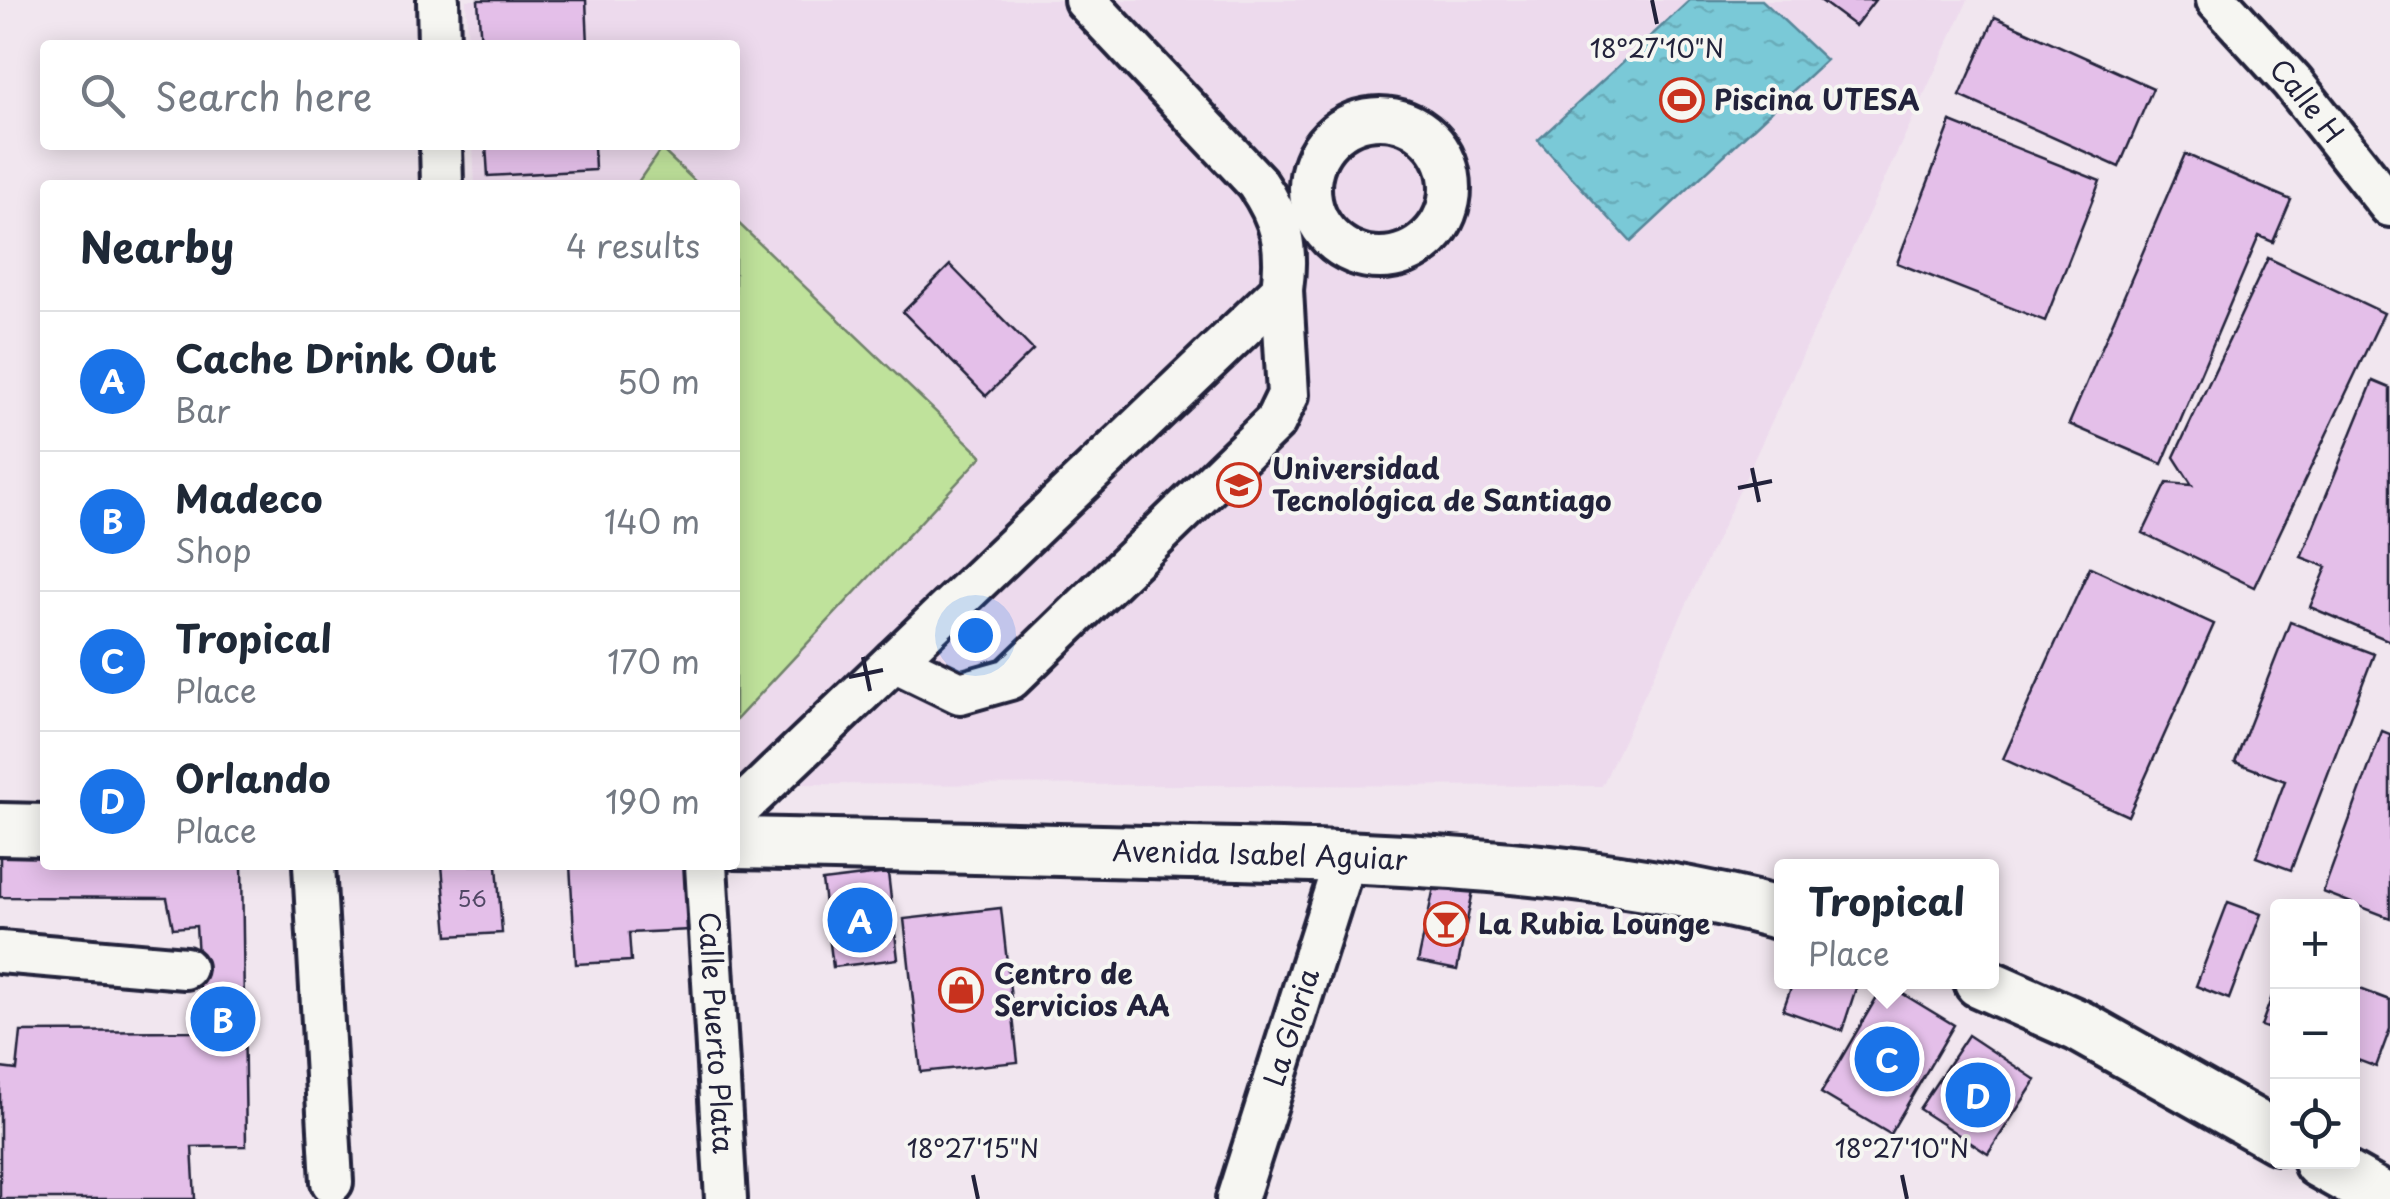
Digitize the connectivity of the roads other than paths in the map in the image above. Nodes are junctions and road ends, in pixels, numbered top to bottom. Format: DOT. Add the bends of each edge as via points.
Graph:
graph roads {
  1 [pos="438,0"];
  2 [pos="1085,0"];
  3 [pos="2216,0"];
  4 [pos="439,40"];
  5 [pos="441,150"];
  6 [pos="442,180"];
  7 [pos="2390,206"];
  8 [pos="1282,290"];
  9 [pos="894,661"];
  10 [pos="740,808"];
  11 [pos="0,829"];
  12 [pos="40,830"];
  13 [pos="740,843"];
  14 [pos="1346,856"];
  15 [pos="314,870"];
  16 [pos="706,870"];
  17 [pos="1774,912"];
  18 [pos="0,952"];
  19 [pos="185,968"];
  20 [pos="1996,989"];
  21 [pos="2270,1133"];
  22 [pos="2332,1169"];
  23 [pos="332,1182"];
  24 [pos="726,1199"];
  25 [pos="1237,1199"];
  26 [pos="2386,1199"];
  1 -- 4 [label="street"];
  2 -- 8 [label="street" via="1257,183 1297,214 1285,244"];
  3 -- 7 [label="street, Calle H" via="2292,82"];
  5 -- 6 [label="street"];
  8 -- 9 [label="street"];
  8 -- 9 [label="street" via="1288,394 1276,422 1010,679 960,693"];
  9 -- 10 [label="street"];
  11 -- 12 [label="main road"];
  13 -- 14 [label="main road, Avenida Isabel Aguiar"];
  14 -- 17 [label="main road, Avenida Isabel Aguiar" via="1556,872"];
  14 -- 25 [label="street, La Gloria"];
  15 -- 23 [label="street"];
  16 -- 24 [label="street, Calle Puerto Plata"];
  18 -- 19 [label="street"];
  20 -- 21 [label="main road" via="2080,1026"];
  22 -- 26 [label="main road"];
}
